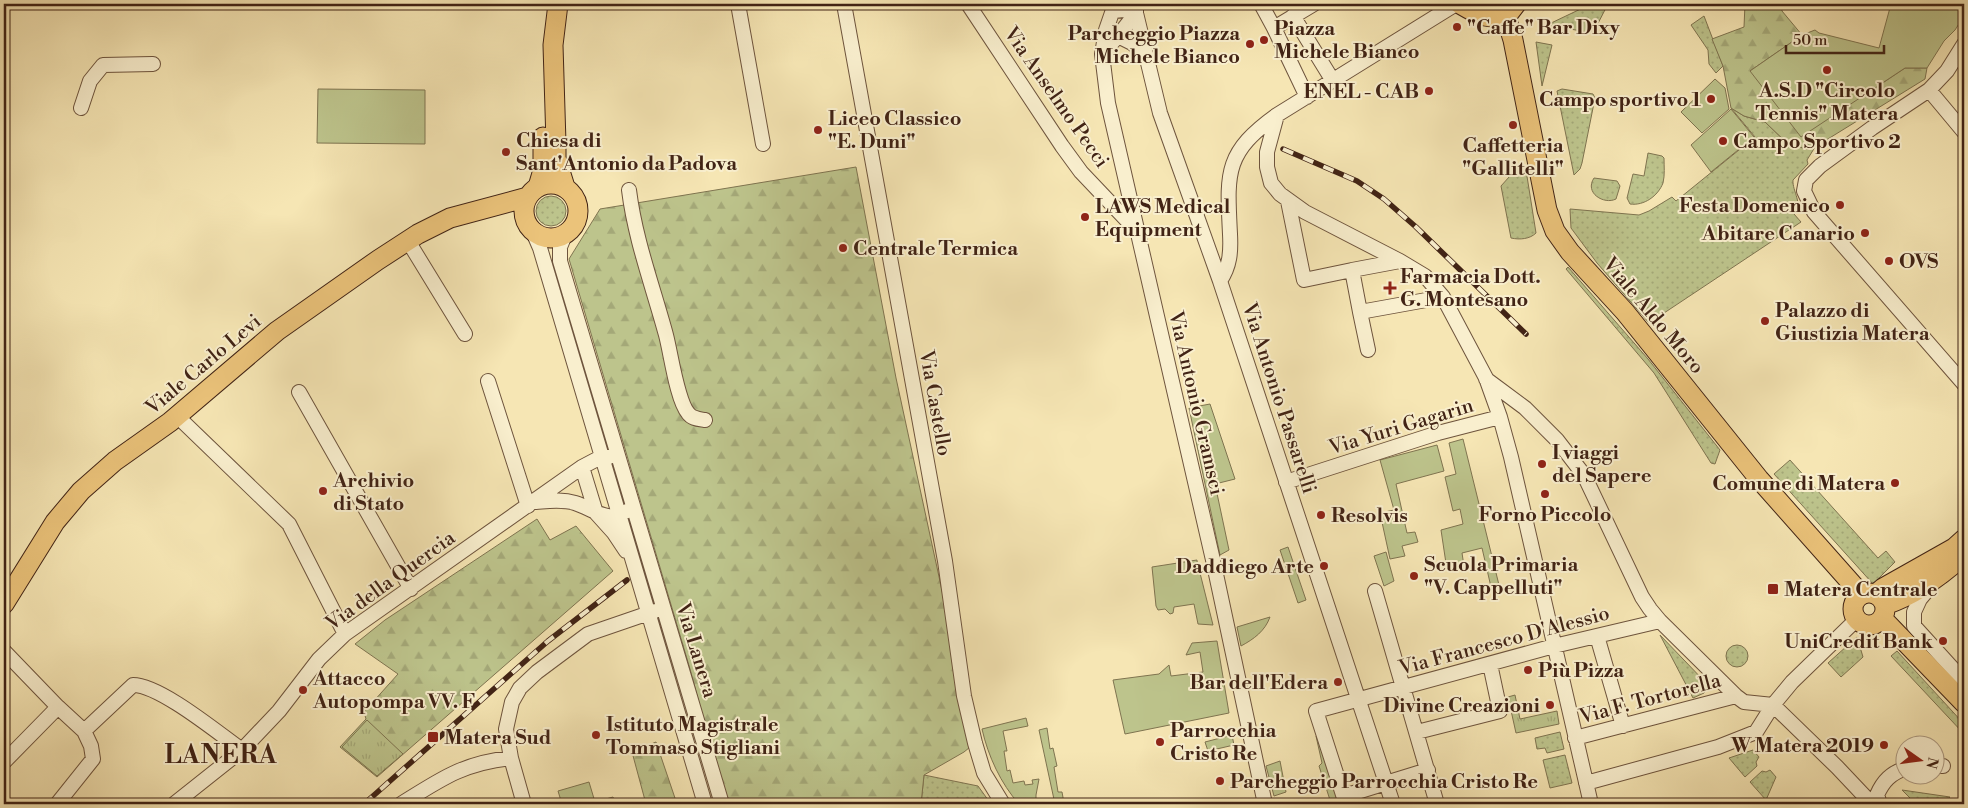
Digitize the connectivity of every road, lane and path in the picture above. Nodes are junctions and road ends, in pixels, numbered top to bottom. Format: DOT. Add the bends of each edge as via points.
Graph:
graph roads {
  1 [pos="558,4"];
  2 [pos="738,4"];
  3 [pos="844,4"];
  4 [pos="968,4"];
  5 [pos="1261,4"];
  6 [pos="1314,4"];
  7 [pos="1456,4"];
  8 [pos="1460,4"];
  9 [pos="1114,7"];
  10 [pos="1136,8"];
  11 [pos="1511,11"];
  12 [pos="1293,16"];
  13 [pos="1274,28"];
  14 [pos="1118,36"];
  15 [pos="1964,44"];
  16 [pos="554,45"];
  17 [pos="1102,54"];
  18 [pos="1146,56"];
  19 [pos="153,64"];
  20 [pos="1333,81"];
  21 [pos="1929,90"];
  22 [pos="1307,97"];
  23 [pos="81,108"];
  24 [pos="1277,115"];
  25 [pos="1964,132"];
  26 [pos="764,144"];
  27 [pos="565,187"];
  28 [pos="628,190"];
  29 [pos="533,192"];
  30 [pos="1288,201"];
  31 [pos="476,212"];
  32 [pos="530,228"];
  33 [pos="1138,232"];
  34 [pos="564,235"];
  35 [pos="408,240"];
  36 [pos="1400,261"];
  37 [pos="1352,270"];
  38 [pos="1220,281"];
  39 [pos="1443,297"];
  40 [pos="1360,312"];
  41 [pos="465,334"];
  42 [pos="1368,350"];
  43 [pos="1486,378"];
  44 [pos="488,381"];
  45 [pos="1964,384"];
  46 [pos="299,392"];
  47 [pos="177,416"];
  48 [pos="1500,418"];
  49 [pos="705,420"];
  50 [pos="601,456"];
  51 [pos="619,460"];
  52 [pos="582,467"];
  53 [pos="1286,482"];
  54 [pos="530,505"];
  55 [pos="633,506"];
  56 [pos="596,513"];
  57 [pos="620,516"];
  58 [pos="1964,539"];
  59 [pos="1964,555"];
  60 [pos="632,559"];
  61 [pos="1939,578"];
  62 [pos="412,588"];
  63 [pos="1375,591"];
  64 [pos="1876,603"];
  65 [pos="4,604"];
  66 [pos="664,609"];
  67 [pos="648,614"];
  68 [pos="1856,620"];
  69 [pos="1660,621"];
  70 [pos="345,634"];
  71 [pos="1597,636"];
  72 [pos="1554,646"];
  73 [pos="4,651"];
  74 [pos="1490,664"];
  75 [pos="1964,681"];
  76 [pos="1404,687"];
  77 [pos="1736,696"];
  78 [pos="1359,698"];
  79 [pos="1964,703"];
  80 [pos="1773,705"];
  81 [pos="58,707"];
  82 [pos="1623,726"];
  83 [pos="84,731"];
  84 [pos="1417,732"];
  85 [pos="1575,738"];
  86 [pos="242,750"];
  87 [pos="511,758"];
  88 [pos="4,762"];
  89 [pos="1428,770"];
  90 [pos="1896,771"];
  91 [pos="1586,783"];
  92 [pos="1386,784"];
  93 [pos="1345,800"];
  94 [pos="57,804"];
  95 [pos="174,804"];
  96 [pos="402,804"];
  97 [pos="524,804"];
  98 [pos="705,804"];
  99 [pos="722,804"];
  100 [pos="1004,804"];
  101 [pos="1265,804"];
  102 [pos="1393,804"];
  103 [pos="1437,804"];
  104 [pos="1591,804"];
  105 [pos="1872,804"];
  106 [pos="1880,804"];
  1 -- 16 [label="main road"];
  2 -- 26 [label="street"];
  3 -- 100 [label="street, Via Castello" via="945,561 964,696 984,773"];
  4 -- 33 [label="street, Via Anselmo Pecci" via="1081,172"];
  5 -- 13 [label="street"];
  6 -- 12 [label="street"];
  7 -- 20 [label="street"];
  8 -- 11 [label="main road" via="1491,19"];
  9 -- 10 [label="street" via="1124,10"];
  9 -- 17 [label="street, Via Antonio Gramsci"];
  10 -- 14 [label="street"];
  10 -- 18 [label="street, Via Antonio Passarelli"];
  11 -- 64 [label="main road, Viale Aldo Moro" via="1512,40 1546,210 1559,237 1759,479"];
  12 -- 13 [label="street"];
  12 -- 20 [label="street"];
  13 -- 22 [label="street"];
  14 -- 17 [label="street"];
  14 -- 18 [label="street"];
  15 -- 21 [label="street"];
  16 -- 27 [label="main road" via="556,158"];
  16 -- 29 [label="main road" via="547,62 544,86 543,170"];
  17 -- 33 [label="street, Via Antonio Gramsci" via="1108,103"];
  18 -- 38 [label="street, Via Antonio Passarelli" via="1160,113"];
  19 -- 23 [label="street" via="103,65 90,81"];
  20 -- 22 [label="street"];
  21 -- 25 [label="street"];
  21 -- 45 [label="street" via="1820,166 1806,180 1804,191 1814,212"];
  22 -- 24 [label="street"];
  24 -- 30 [label="street" via="1267,152 1267,167 1271,183"];
  24 -- 38 [label="street" via="1256,130 1235,157 1228,190 1231,251 1227,272"];
  27 -- 29 [label="main road" via="552,183"];
  27 -- 34 [label="main road" via="575,197 579,211 575,225"];
  28 -- 49 [label="street" via="682,403 693,418"];
  29 -- 31 [label="main road, Viale Carlo Levi"];
  29 -- 32 [label="main road" via="524,210"];
  30 -- 36 [label="street"];
  30 -- 37 [label="street" via="1304,280"];
  31 -- 32 [label="main road, Viale Carlo Levi" via="503,216"];
  31 -- 35 [label="main road, Viale Carlo Levi" via="450,218"];
  32 -- 34 [label="main road" via="539,235 552,238"];
  32 -- 50 [label="street, Via Lanera" via="540,248"];
  33 -- 101 [label="street, Via Antonio Gramsci"];
  34 -- 51 [label="street, Via Lanera" via="560,261"];
  35 -- 41 [label="street"];
  35 -- 47 [label="main road, Viale Carlo Levi" via="277,331"];
  36 -- 37 [label="street"];
  36 -- 39 [label="street" via="1425,276"];
  37 -- 40 [label="street"];
  38 -- 53 [label="street, Via Antonio Passarelli"];
  39 -- 40 [label="street"];
  39 -- 43 [label="street"];
  40 -- 42 [label="street"];
  43 -- 48 [label="street"];
  43 -- 69 [label="street" via="1525,408 1557,440 1584,475 1642,597"];
  44 -- 54 [label="street"];
  46 -- 62 [label="street"];
  47 -- 65 [label="main road, Viale Carlo Levi" via="115,461 81,491 55,522"];
  47 -- 70 [label="street" via="289,524"];
  48 -- 53 [label="street, Via Yuri Gagarin" via="1438,433"];
  48 -- 72 [label="street"];
  50 -- 51 [label="street"];
  50 -- 52 [label="street, Via della Quercia"];
  50 -- 57 [label="street, Via Lanera"];
  51 -- 55 [label="street, Via Lanera"];
  52 -- 54 [label="street, Via della Quercia"];
  52 -- 56 [label="street, Via Lanera"];
  53 -- 78 [label="street, Via Antonio Passarelli"];
  54 -- 56 [label="street, Via della Quercia" via="555,500 575,503"];
  54 -- 62 [label="street, Via della Quercia"];
  55 -- 57 [label="street"];
  55 -- 66 [label="street, Via Lanera"];
  56 -- 57 [label="street"];
  56 -- 60 [label="street, Via Lanera"];
  57 -- 60 [label="street, Via Lanera"];
  58 -- 64 [label="main road" via="1954,548 1883,588"];
  59 -- 61 [label="main road"];
  60 -- 67 [label="street, Via Lanera"];
  61 -- 64 [label="main road" via="1896,601"];
  61 -- 75 [label="street" via="1920,599 1914,612 1914,626"];
  62 -- 70 [label="street, Via della Quercia"];
  63 -- 76 [label="street"];
  64 -- 68 [label="main road" via="1874,625"];
  64 -- 68 [label="main road" via="1854,601 1853,616"];
  64 -- 79 [label="main road, Viale Aldo Moro"];
  66 -- 67 [label="street"];
  66 -- 99 [label="street, Via Lanera"];
  67 -- 87 [label="street" via="588,634 520,688 508,716 507,741"];
  67 -- 98 [label="street, Via Lanera"];
  68 -- 80 [label="street"];
  69 -- 71 [label="street, Via Francesco D'Alessio"];
  69 -- 77 [label="street"];
  70 -- 86 [label="street, Via della Quercia" via="319,659 279,711"];
  71 -- 72 [label="street, Via Francesco D'Alessio"];
  71 -- 82 [label="street"];
  72 -- 74 [label="street, Via Francesco D'Alessio"];
  72 -- 85 [label="street"];
  73 -- 81 [label="street"];
  74 -- 76 [label="street, Via Francesco D'Alessio"];
  74 -- 84 [label="street" via="1500,711"];
  76 -- 78 [label="street, Via Francesco D'Alessio"];
  76 -- 84 [label="street"];
  77 -- 80 [label="street" via="1744,702"];
  77 -- 82 [label="street, Via F. Tortorella"];
  78 -- 92 [label="street, Via Antonio Passarelli"];
  78 -- 93 [label="street, Via Francesco D'Alessio" via="1316,711"];
  80 -- 91 [label="street" via="1756,732 1718,747"];
  80 -- 105 [label="street"];
  81 -- 83 [label="street"];
  81 -- 88 [label="street"];
  82 -- 85 [label="street, Via F. Tortorella"];
  83 -- 86 [label="street" via="133,684 143,685 166,696"];
  83 -- 94 [label="street" via="93,759"];
  84 -- 89 [label="street"];
  85 -- 91 [label="street"];
  86 -- 95 [label="street, Via della Quercia"];
  87 -- 96 [label="street" via="487,760 453,772"];
  87 -- 97 [label="street"];
  89 -- 92 [label="street"];
  89 -- 103 [label="street"];
  90 -- 106 [label="street" via="1882,782 1877,794"];
  91 -- 104 [label="street"];
  92 -- 93 [label="street"];
  92 -- 102 [label="street, Via Antonio Passarelli"];
}
